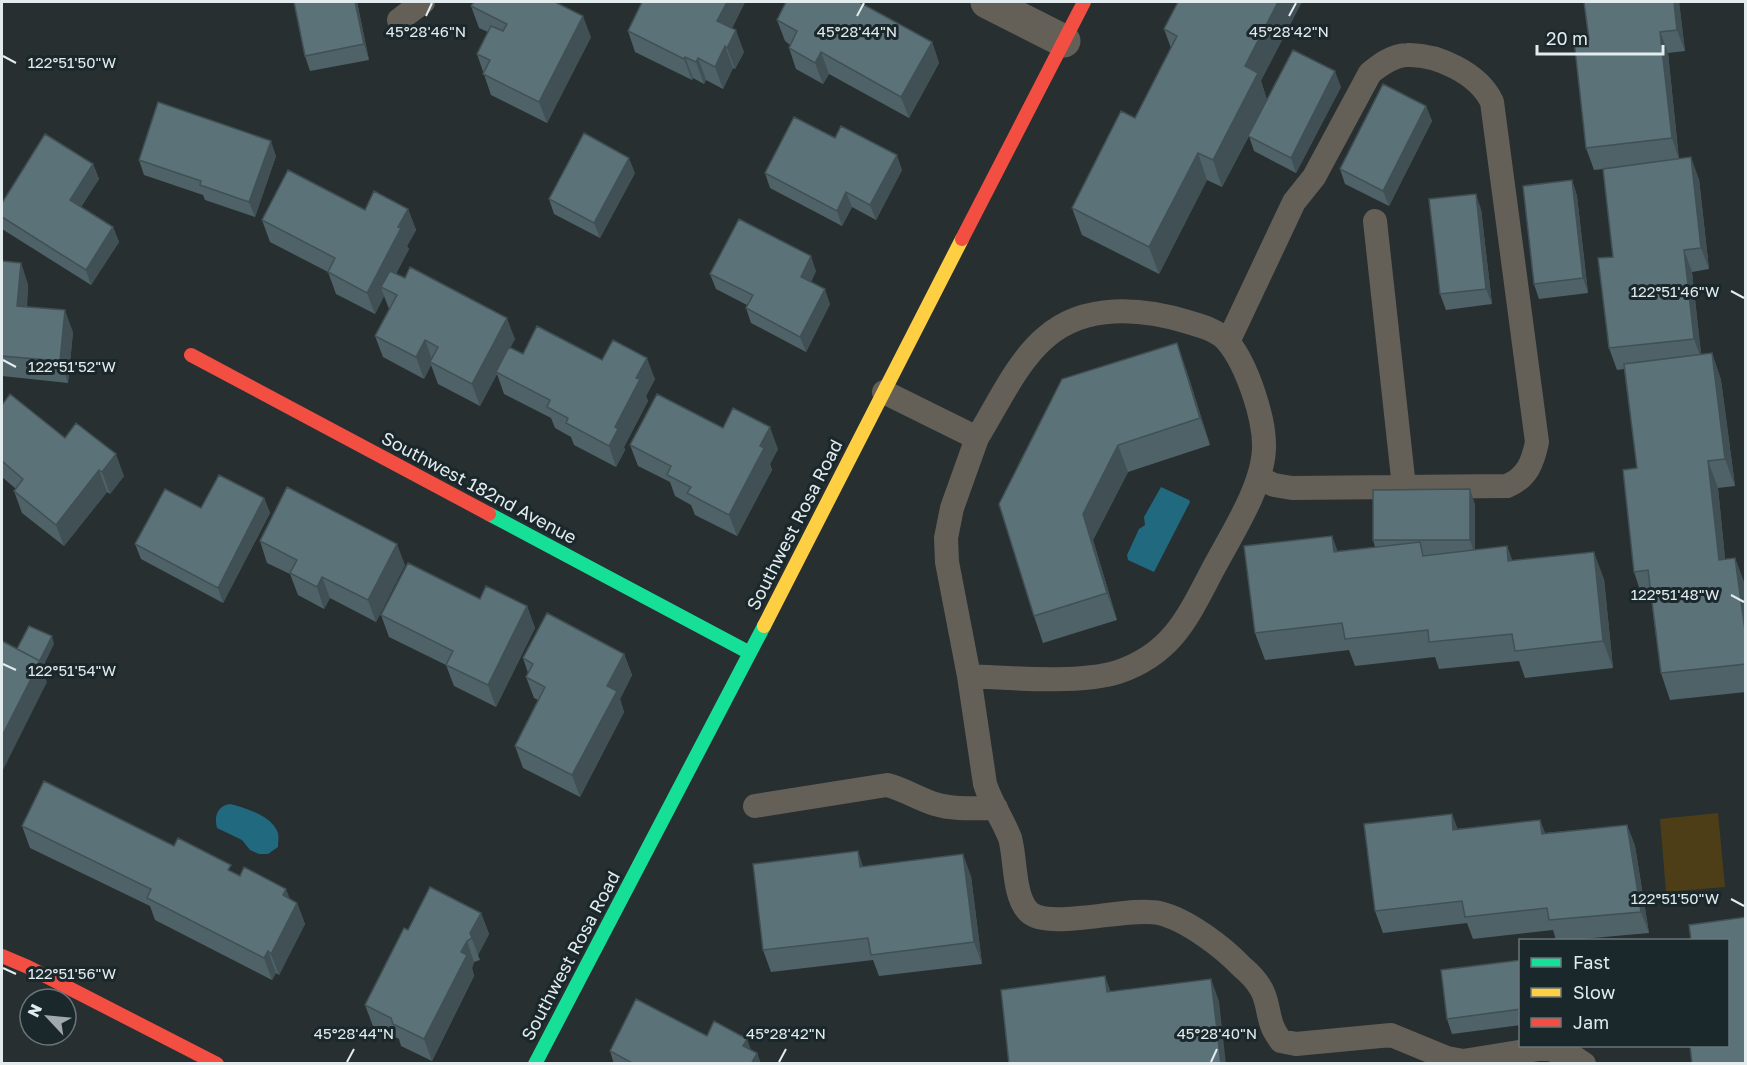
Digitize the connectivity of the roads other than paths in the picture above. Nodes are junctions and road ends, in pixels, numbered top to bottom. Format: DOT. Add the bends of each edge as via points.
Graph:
graph roads {
  1 [pos="423,2"];
  2 [pos="987,2"];
  3 [pos="1083,2"];
  4 [pos="399,20"];
  5 [pos="1064,41"];
  6 [pos="1375,221"];
  7 [pos="1228,342"];
  8 [pos="191,355"];
  9 [pos="884,392"];
  10 [pos="977,438"];
  11 [pos="1259,478"];
  12 [pos="1404,487"];
  13 [pos="750,653"];
  14 [pos="969,676"];
  15 [pos="755,806"];
  16 [pos="996,808"];
  17 [pos="2,956"];
  18 [pos="1470,1062"];
  19 [pos="217,1064"];
  20 [pos="535,1064"];
  21 [pos="1584,1064"];
  1 -- 4 [label="lane"];
  2 -- 5 [label="street"];
  3 -- 5 [label="street, Southwest Rosa Road"];
  5 -- 9 [label="street, Southwest Rosa Road"];
  6 -- 12 [label="lane"];
  7 -- 10 [label="lane" via="1208,329 1155,313 1119,310 1069,323 1046,336 1027,356"];
  7 -- 11 [label="lane" via="1252,391 1260,420 1264,447"];
  7 -- 12 [label="lane" via="1294,202 1314,177 1370,73 1407,55 1442,61 1476,79 1492,102 1537,442 1534,461 1518,482 1507,486"];
  8 -- 13 [label="street, Southwest 182nd Avenue"];
  9 -- 10 [label="lane"];
  9 -- 13 [label="street, Southwest Rosa Road"];
  10 -- 14 [label="lane" via="952,508 946,538"];
  11 -- 12 [label="lane" via="1292,488"];
  11 -- 14 [label="lane" via="1185,622 1157,652 1116,672 1088,677"];
  13 -- 20 [label="street, Southwest Rosa Road"];
  14 -- 16 [label="lane" via="986,784"];
  15 -- 16 [label="lane" via="887,785 947,807"];
  16 -- 18 [label="lane" via="1010,840 1020,897 1029,912 1048,921 1143,911 1182,922 1221,948 1261,988 1273,1029 1281,1041 1296,1044 1391,1035 1447,1058"];
  17 -- 19 [label="street"];
  18 -- 21 [label="lane" via="1545,1048 1569,1054"];
}
